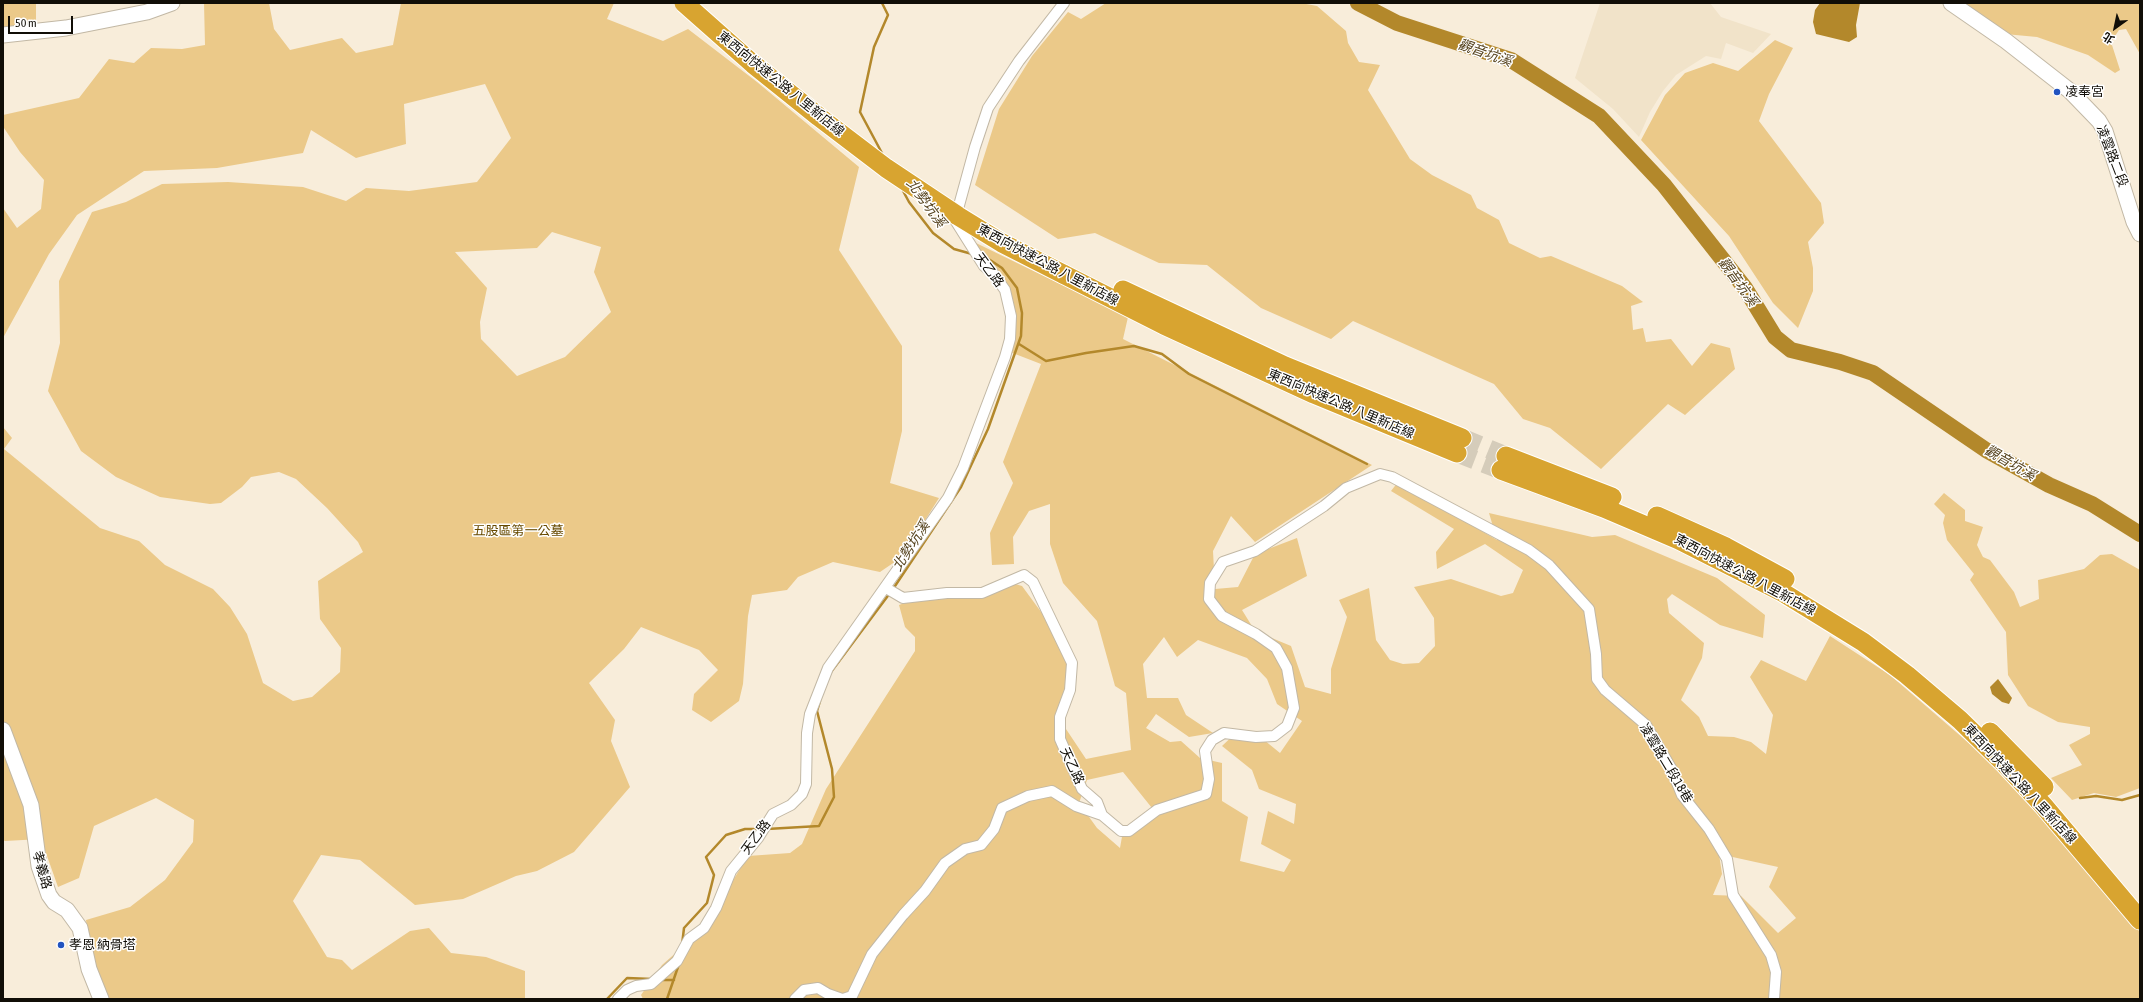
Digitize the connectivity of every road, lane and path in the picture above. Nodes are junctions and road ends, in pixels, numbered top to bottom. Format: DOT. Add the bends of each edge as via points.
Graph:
graph roads {
  1 [pos="172,3"];
  2 [pos="684,3"];
  3 [pos="703,3"];
  4 [pos="1064,3"];
  5 [pos="1951,3"];
  6 [pos="3,35"];
  7 [pos="2140,234"];
  8 [pos="1066,269"];
  9 [pos="1460,446"];
  10 [pos="1504,463"];
  11 [pos="1785,586"];
  12 [pos="886,588"];
  13 [pos="3,730"];
  14 [pos="1102,815"];
  15 [pos="2140,902"];
  16 [pos="2140,920"];
  17 [pos="101,999"];
  18 [pos="618,999"];
  19 [pos="795,999"];
  20 [pos="842,999"];
  21 [pos="1774,999"];
  1 -- 6 [label="street" via="147,12 66,28"];
  2 -- 8 [label="highway, 東西向快速公路 八里新店線, bridge" via="783,88 886,168 1002,243"];
  3 -- 8 [label="highway, 東西向快速公路 八里新店線" via="792,79 893,159 947,196"];
  4 -- 12 [label="street, 天乙路" via="1019,61 988,108 955,220 984,266 993,273 1005,290 1011,316 1010,339 1005,357 963,468 948,498"];
  5 -- 7 [label="street, 凌雲路二段" via="2006,41 2070,91 2099,121 2105,131"];
  8 -- 9 [label="highway, 東西向快速公路 八里新店線" via="1164,326 1314,394"];
  10 -- 11 [label="highway, 東西向快速公路 八里新店線" via="1606,502 1723,554"];
  11 -- 15 [label="highway, 東西向快速公路 八里新店線" via="1870,631 1914,664 1968,711 2015,755 2053,797"];
  11 -- 16 [label="highway, 東西向快速公路 八里新店線" via="1907,675 1960,720 2006,764 2043,805"];
  12 -- 14 [label="street, 天乙路" via="904,598 982,592 1024,575 1033,582 1072,663 1070,690 1060,717 1060,739 1082,789 1097,802"];
  12 -- 18 [label="street, 天乙路" via="835,657 819,687 810,714 806,784 802,794 791,805 773,814 758,838 731,871 716,908 704,928 690,939 677,961 651,984 627,990"];
  13 -- 17 [label="street, 孝義路" via="31,805 39,866 49,895 54,902 67,910 80,928 89,970"];
  14 -- 20 [label="street, 天乙路" via="1076,806 1052,791 1028,796 1002,808 994,829 981,845 965,849 945,863 872,954 852,996"];
  14 -- 21 [label="street, 凌雲路二段18巷" via="1121,831 1129,831 1157,810 1206,794 1209,779 1205,751 1212,740 1224,733 1256,737 1274,736 1287,726 1294,708 1287,668 1276,648 1222,616 1209,599 1210,583 1223,562 1255,551 1324,506 1346,488 1380,474 1392,477 1529,550 1549,565 1589,609 1597,679 1605,690 1646,725 1671,768 1682,795 1709,829 1727,859 1733,895 1771,955 1776,972"];
  19 -- 20 [label="street, 天乙路" via="804,990 818,988"];
}
